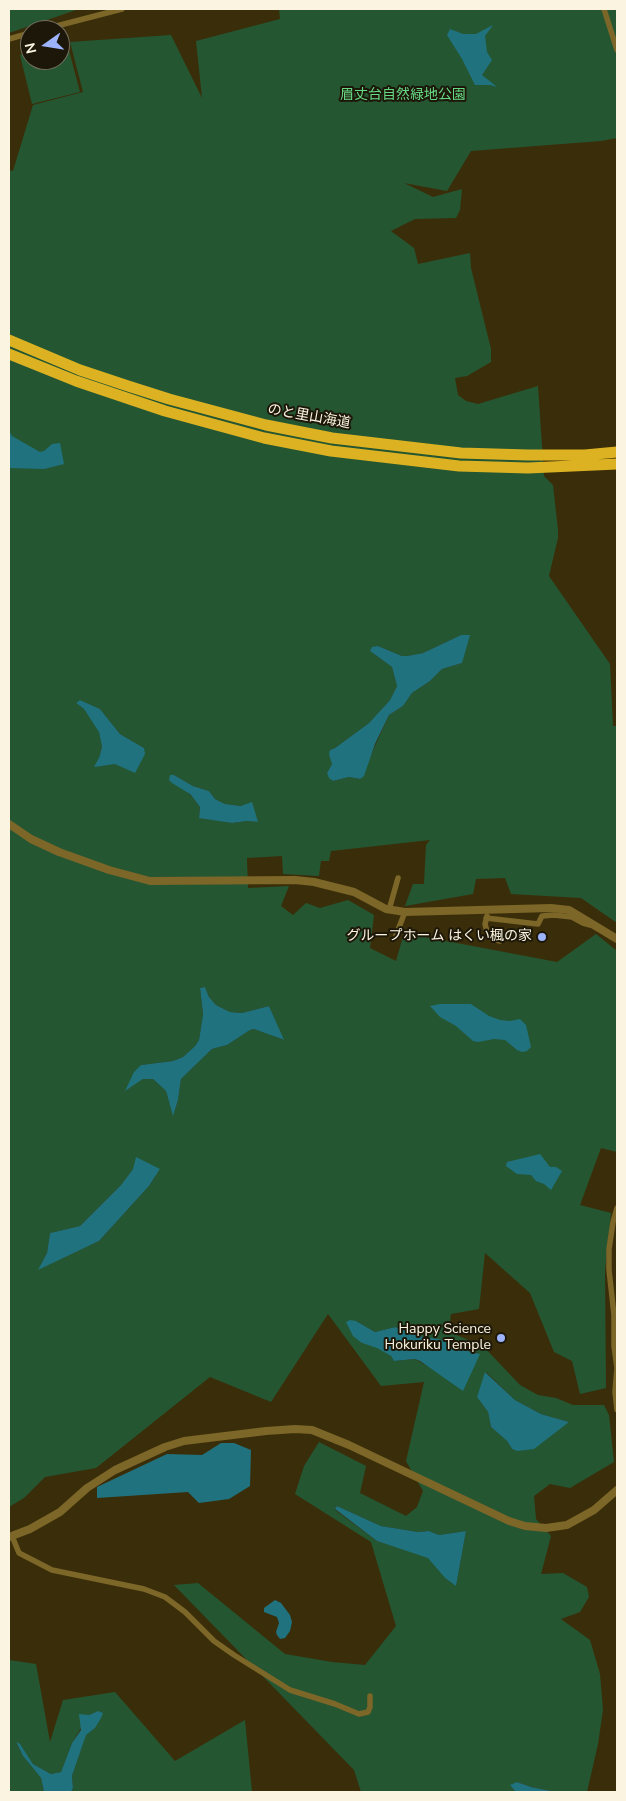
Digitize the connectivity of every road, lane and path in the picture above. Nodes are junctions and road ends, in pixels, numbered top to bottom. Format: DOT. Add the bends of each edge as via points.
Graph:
graph roads {
  1 [pos="122,9"];
  2 [pos="604,9"];
  3 [pos="70,22"];
  4 [pos="617,50"];
  5 [pos="9,340"];
  6 [pos="9,354"];
  7 [pos="617,452"];
  8 [pos="617,464"];
  9 [pos="9,824"];
  10 [pos="398,878"];
  11 [pos="488,909"];
  12 [pos="389,910"];
  13 [pos="405,912"];
  14 [pos="486,918"];
  15 [pos="595,926"];
  16 [pos="396,935"];
  17 [pos="617,939"];
  18 [pos="500,941"];
  19 [pos="617,1208"];
  20 [pos="617,1410"];
  21 [pos="617,1490"];
  22 [pos="10,1536"];
  23 [pos="370,1696"];
  1 -- 3 [label="street"];
  2 -- 4 [label="street"];
  5 -- 7 [label="highway, のと里山海道" via="80,370 168,399 266,425 461,453"];
  6 -- 8 [label="highway, のと里山海道" via="165,411 264,438 331,451 460,466 528,468"];
  9 -- 12 [label="street" via="58,852 150,881 314,882 354,892"];
  10 -- 12 [label="street"];
  11 -- 13 [label="street"];
  11 -- 14 [label="street"];
  11 -- 15 [label="street" via="569,910"];
  12 -- 13 [label="street"];
  13 -- 16 [label="street"];
  14 -- 15 [label="street" via="538,924 542,916 572,917"];
  14 -- 18 [label="street" via="487,932"];
  15 -- 17 [label="street"];
  19 -- 20 [label="street" via="609,1263"];
  21 -- 22 [label="street" via="594,1510 567,1525 525,1526 312,1430 266,1431 165,1446 114,1470 60,1512"];
  22 -- 23 [label="street" via="19,1553 52,1570 144,1589 165,1597 214,1641 290,1690 359,1714 368,1712"];
}
